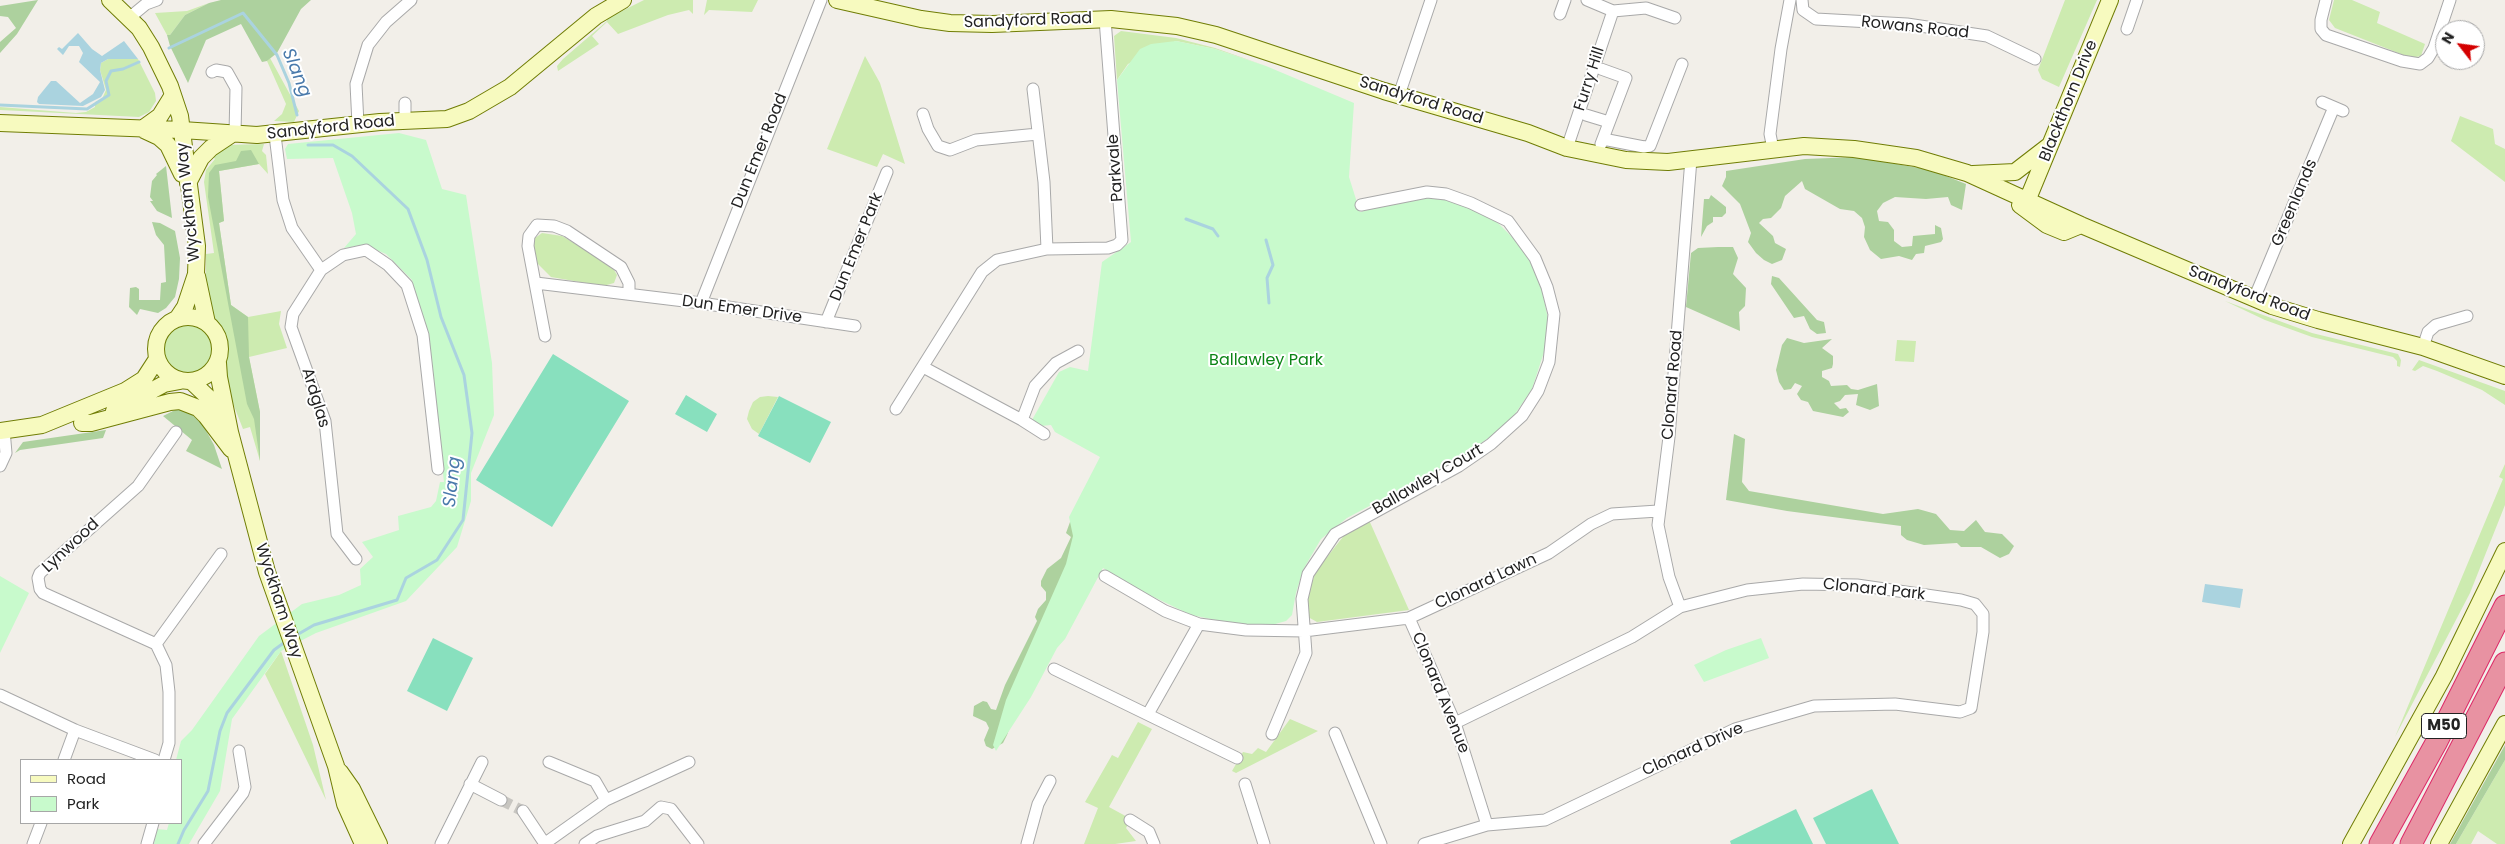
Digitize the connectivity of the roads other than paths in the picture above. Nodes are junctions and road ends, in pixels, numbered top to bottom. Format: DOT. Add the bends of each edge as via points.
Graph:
graph roads {
  1 [pos="110,0"];
  2 [pos="158,0"];
  3 [pos="410,0"];
  4 [pos="623,0"];
  5 [pos="821,0"];
  6 [pos="837,0"];
  7 [pos="1431,0"];
  8 [pos="1565,0"];
  9 [pos="1587,0"];
  10 [pos="1790,0"];
  11 [pos="1802,0"];
  12 [pos="2110,0"];
  13 [pos="2137,0"];
  14 [pos="2326,0"];
  15 [pos="2450,0"];
  16 [pos="1613,11"];
  17 [pos="1560,14"];
  18 [pos="129,18"];
  19 [pos="1674,18"];
  20 [pos="1105,19"];
  21 [pos="2127,29"];
  22 [pos="2035,59"];
  23 [pos="1682,64"];
  24 [pos="1601,69"];
  25 [pos="212,72"];
  26 [pos="1033,89"];
  27 [pos="173,95"];
  28 [pos="1399,95"];
  29 [pos="2322,102"];
  30 [pos="405,103"];
  31 [pos="923,114"];
  32 [pos="1586,115"];
  33 [pos="405,121"];
  34 [pos="1609,122"];
  35 [pos="0,124"];
  36 [pos="358,124"];
  37 [pos="142,129"];
  38 [pos="182,130"];
  39 [pos="234,134"];
  40 [pos="1038,134"];
  41 [pos="275,135"];
  42 [pos="1603,139"];
  43 [pos="2052,143"];
  44 [pos="1567,148"];
  45 [pos="1773,149"];
  46 [pos="1598,155"];
  47 [pos="1691,159"];
  48 [pos="887,172"];
  49 [pos="1969,174"];
  50 [pos="188,183"];
  51 [pos="2003,190"];
  52 [pos="2027,201"];
  53 [pos="1361,205"];
  54 [pos="2081,225"];
  55 [pos="1047,249"];
  56 [pos="321,270"];
  57 [pos="196,274"];
  58 [pos="536,283"];
  59 [pos="629,294"];
  60 [pos="2254,299"];
  61 [pos="701,303"];
  62 [pos="2467,316"];
  63 [pos="177,319"];
  64 [pos="207,322"];
  65 [pos="826,322"];
  66 [pos="855,326"];
  67 [pos="545,336"];
  68 [pos="2422,346"];
  69 [pos="1078,351"];
  70 [pos="157,359"];
  71 [pos="218,363"];
  72 [pos="923,367"];
  73 [pos="2505,376"];
  74 [pos="186,381"];
  75 [pos="896,409"];
  76 [pos="1022,420"];
  77 [pos="82,423"];
  78 [pos="42,425"];
  79 [pos="2,431"];
  80 [pos="176,432"];
  81 [pos="230,432"];
  82 [pos="1044,434"];
  83 [pos="238,459"];
  84 [pos="0,466"];
  85 [pos="438,469"];
  86 [pos="1658,511"];
  87 [pos="2505,551"];
  88 [pos="221,554"];
  89 [pos="356,559"];
  90 [pos="1105,576"];
  91 [pos="2505,606"];
  92 [pos="1680,608"];
  93 [pos="1409,618"];
  94 [pos="1199,624"];
  95 [pos="1304,631"];
  96 [pos="156,644"];
  97 [pos="2505,663"];
  98 [pos="1054,669"];
  99 [pos="0,695"];
  100 [pos="1970,708"];
  101 [pos="1148,714"];
  102 [pos="1455,723"];
  103 [pos="2505,724"];
  104 [pos="75,730"];
  105 [pos="1335,733"];
  106 [pos="1272,734"];
  107 [pos="239,751"];
  108 [pos="1237,758"];
  109 [pos="64,759"];
  110 [pos="152,759"];
  111 [pos="164,759"];
  112 [pos="482,762"];
  113 [pos="549,762"];
  114 [pos="690,762"];
  115 [pos="336,766"];
  116 [pos="1050,781"];
  117 [pos="470,784"];
  118 [pos="1245,784"];
  119 [pos="501,800"];
  120 [pos="606,800"];
  121 [pos="523,811"];
  122 [pos="1130,820"];
  123 [pos="41,824"];
  124 [pos="153,824"];
  125 [pos="1487,825"];
  126 [pos="33,844"];
  127 [pos="147,844"];
  128 [pos="204,844"];
  129 [pos="363,844"];
  130 [pos="379,844"];
  131 [pos="441,844"];
  132 [pos="545,844"];
  133 [pos="585,844"];
  134 [pos="698,844"];
  135 [pos="1027,844"];
  136 [pos="1154,844"];
  137 [pos="1264,844"];
  138 [pos="1381,844"];
  139 [pos="1424,844"];
  140 [pos="2351,844"];
  141 [pos="2380,844"];
  142 [pos="2411,844"];
  143 [pos="2439,844"];
  1 -- 18 [label="main road, Wyckham Way"];
  2 -- 18 [label="street" via="146,4"];
  3 -- 36 [label="street" via="386,22 368,45 356,84"];
  4 -- 33 [label="main road, Sandyford Road" via="596,16 531,72 491,100 448,119"];
  5 -- 61 [label="street, Dun Emer Road"];
  6 -- 20 [label="main road, Sandyford Road" via="950,23"];
  7 -- 28 [label="street"];
  8 -- 17 [label="street"];
  9 -- 16 [label="street"];
  10 -- 45 [label="street" via="1770,134"];
  11 -- 22 [label="street, Rowans Road" via="1803,10 1816,19 1907,24 1987,36"];
  12 -- 43 [label="main road, Blackthorn Drive"];
  13 -- 21 [label="street"];
  14 -- 15 [label="street" via="2321,20 2321,29 2326,35 2412,64 2420,64 2428,58"];
  16 -- 19 [label="street" via="1646,8"];
  16 -- 44 [label="street, Furry Hill"];
  18 -- 27 [label="main road, Wyckham Way" via="154,52"];
  20 -- 28 [label="main road, Sandyford Road" via="1152,22 1216,35"];
  20 -- 55 [label="street, Parkvale" via="1122,240 1108,248"];
  23 -- 42 [label="street" via="1650,146"];
  24 -- 34 [label="street" via="1626,78"];
  25 -- 39 [label="street" via="227,72 236,88"];
  26 -- 40 [label="street"];
  27 -- 37 [label="main road" via="160,116"];
  27 -- 38 [label="main road, Wyckham Way"];
  28 -- 44 [label="main road, Sandyford Road" via="1528,133"];
  29 -- 60 [label="street, Greenlands" via="2339,109"];
  30 -- 33 [label="street"];
  31 -- 40 [label="street" via="938,146 950,150 976,140"];
  32 -- 34 [label="street"];
  33 -- 36 [label="main road, Sandyford Road"];
  34 -- 42 [label="street"];
  35 -- 37 [label="main road, Sandyford Road"];
  36 -- 41 [label="main road, Sandyford Road"];
  37 -- 38 [label="main road, Sandyford Road"];
  37 -- 50 [label="main road" via="168,145"];
  38 -- 39 [label="main road, Sandyford Road"];
  38 -- 50 [label="main road, Wyckham Way"];
  39 -- 41 [label="main road, Sandyford Road"];
  39 -- 50 [label="main road" via="201,158"];
  40 -- 55 [label="street"];
  41 -- 56 [label="street" via="283,200 292,228"];
  42 -- 46 [label="street"];
  43 -- 49 [label="main road" via="2015,172"];
  43 -- 52 [label="main road, Blackthorn Drive"];
  44 -- 46 [label="main road, Sandyford Road"];
  45 -- 47 [label="main road, Sandyford Road"];
  45 -- 49 [label="main road, Sandyford Road" via="1804,146 1854,149 1916,158"];
  46 -- 47 [label="main road, Sandyford Road" via="1668,162"];
  47 -- 86 [label="street, Clonard Road" via="1669,437"];
  48 -- 65 [label="street, Dun Emer Park"];
  49 -- 51 [label="main road, Sandyford Road"];
  50 -- 57 [label="main road, Wyckham Way" via="197,246"];
  51 -- 52 [label="main road, Sandyford Road"];
  51 -- 54 [label="main road, Sandyford Road" via="2047,225 2064,232"];
  52 -- 54 [label="main road, Sandyford Road"];
  53 -- 95 [label="street, Ballawley Court" via="1426,192 1446,194 1471,202 1508,221 1535,258 1547,287 1554,314 1553,334 1549,362 1538,391 1522,416 1491,444 1458,466 1336,534 1308,574 1302,599"];
  54 -- 60 [label="main road, Sandyford Road"];
  55 -- 72 [label="street, Parkvale" via="997,260 982,272"];
  56 -- 85 [label="street, Ardglas" via="343,255 366,250 407,284 423,334"];
  56 -- 89 [label="street, Ardglas" via="293,314 291,327 325,421 337,534"];
  57 -- 63 [label="main road, Wyckham Way" via="185,307"];
  57 -- 64 [label="main road, Wyckham Way"];
  58 -- 59 [label="street, Dun Emer Drive"];
  58 -- 59 [label="street" via="529,236 537,225 545,224 567,231 621,267"];
  58 -- 67 [label="street"];
  59 -- 61 [label="street, Dun Emer Drive"];
  60 -- 68 [label="main road, Sandyford Road" via="2318,320"];
  61 -- 65 [label="street, Dun Emer Drive"];
  62 -- 68 [label="street" via="2436,326 2428,332"];
  63 -- 64 [label="main road" via="191,317"];
  63 -- 70 [label="main road" via="159,335"];
  64 -- 71 [label="main road" via="217,334 220,344"];
  65 -- 66 [label="street, Dun Emer Drive"];
  68 -- 73 [label="main road, Sandyford Road"];
  69 -- 76 [label="street" via="1056,363 1035,386"];
  70 -- 74 [label="main road" via="167,374"];
  70 -- 78 [label="main road" via="144,379 125,392"];
  71 -- 74 [label="main road" via="205,378"];
  71 -- 81 [label="main road, Wyckham Way"];
  72 -- 75 [label="street, Parkvale"];
  72 -- 76 [label="street"];
  74 -- 77 [label="main road" via="164,384 116,410"];
  74 -- 81 [label="main road, Wyckham Way" via="210,399"];
  76 -- 82 [label="street"];
  77 -- 78 [label="main road" via="56,427"];
  77 -- 83 [label="main road" via="180,402 198,408"];
  78 -- 79 [label="main road"];
  79 -- 84 [label="street" via="6,453"];
  80 -- 96 [label="street, Lynwood" via="138,486 38,578 43,593"];
  81 -- 83 [label="main road, Wyckham Way"];
  83 -- 115 [label="main road, Wyckham Way" via="275,597"];
  86 -- 92 [label="street, Clonard Road" via="1662,545"];
  86 -- 93 [label="street, Clonard Lawn" via="1612,514 1591,524 1549,553"];
  87 -- 140 [label="main road" via="2439,684"];
  88 -- 96 [label="street"];
  90 -- 94 [label="street, Clonard Lawn" via="1165,611"];
  91 -- 141 [label="highway, M50" via="2436,743"];
  92 -- 100 [label="street, Clonard Park" via="1746,590 1803,584 1857,585 1975,604 1983,614 1983,632"];
  92 -- 102 [label="street, Clonard Park" via="1632,638"];
  93 -- 95 [label="street, Clonard Lawn"];
  93 -- 102 [label="street, Clonard Avenue"];
  94 -- 95 [label="street, Clonard Lawn" via="1246,630"];
  94 -- 101 [label="street"];
  95 -- 106 [label="street, Ballawley Court" via="1306,653"];
  96 -- 111 [label="street" via="166,664 169,692 169,743"];
  97 -- 142 [label="highway, M50"];
  98 -- 101 [label="street"];
  99 -- 104 [label="street"];
  100 -- 125 [label="street, Clonard Drive" via="1960,712 1895,704 1814,706 1734,729 1545,820"];
  101 -- 108 [label="street"];
  102 -- 125 [label="street, Clonard Avenue"];
  103 -- 143 [label="main road"];
  104 -- 109 [label="street"];
  104 -- 110 [label="street"];
  105 -- 138 [label="street"];
  107 -- 128 [label="street" via="245,787 243,794"];
  112 -- 117 [label="street"];
  113 -- 120 [label="street" via="595,781"];
  114 -- 120 [label="street"];
  115 -- 129 [label="main road, Wyckham Way" via="345,804"];
  115 -- 130 [label="main road, Wyckham Way" via="352,789"];
  116 -- 135 [label="street" via="1038,804"];
  117 -- 119 [label="street"];
  117 -- 131 [label="street"];
  118 -- 137 [label="street"];
  120 -- 132 [label="street"];
  121 -- 132 [label="street"];
  122 -- 136 [label="street" via="1149,832"];
  123 -- 126 [label="street"];
  124 -- 127 [label="street"];
  125 -- 139 [label="street, Clonard Drive"];
  133 -- 134 [label="street" via="597,836 645,821 661,807 671,809"];
}
